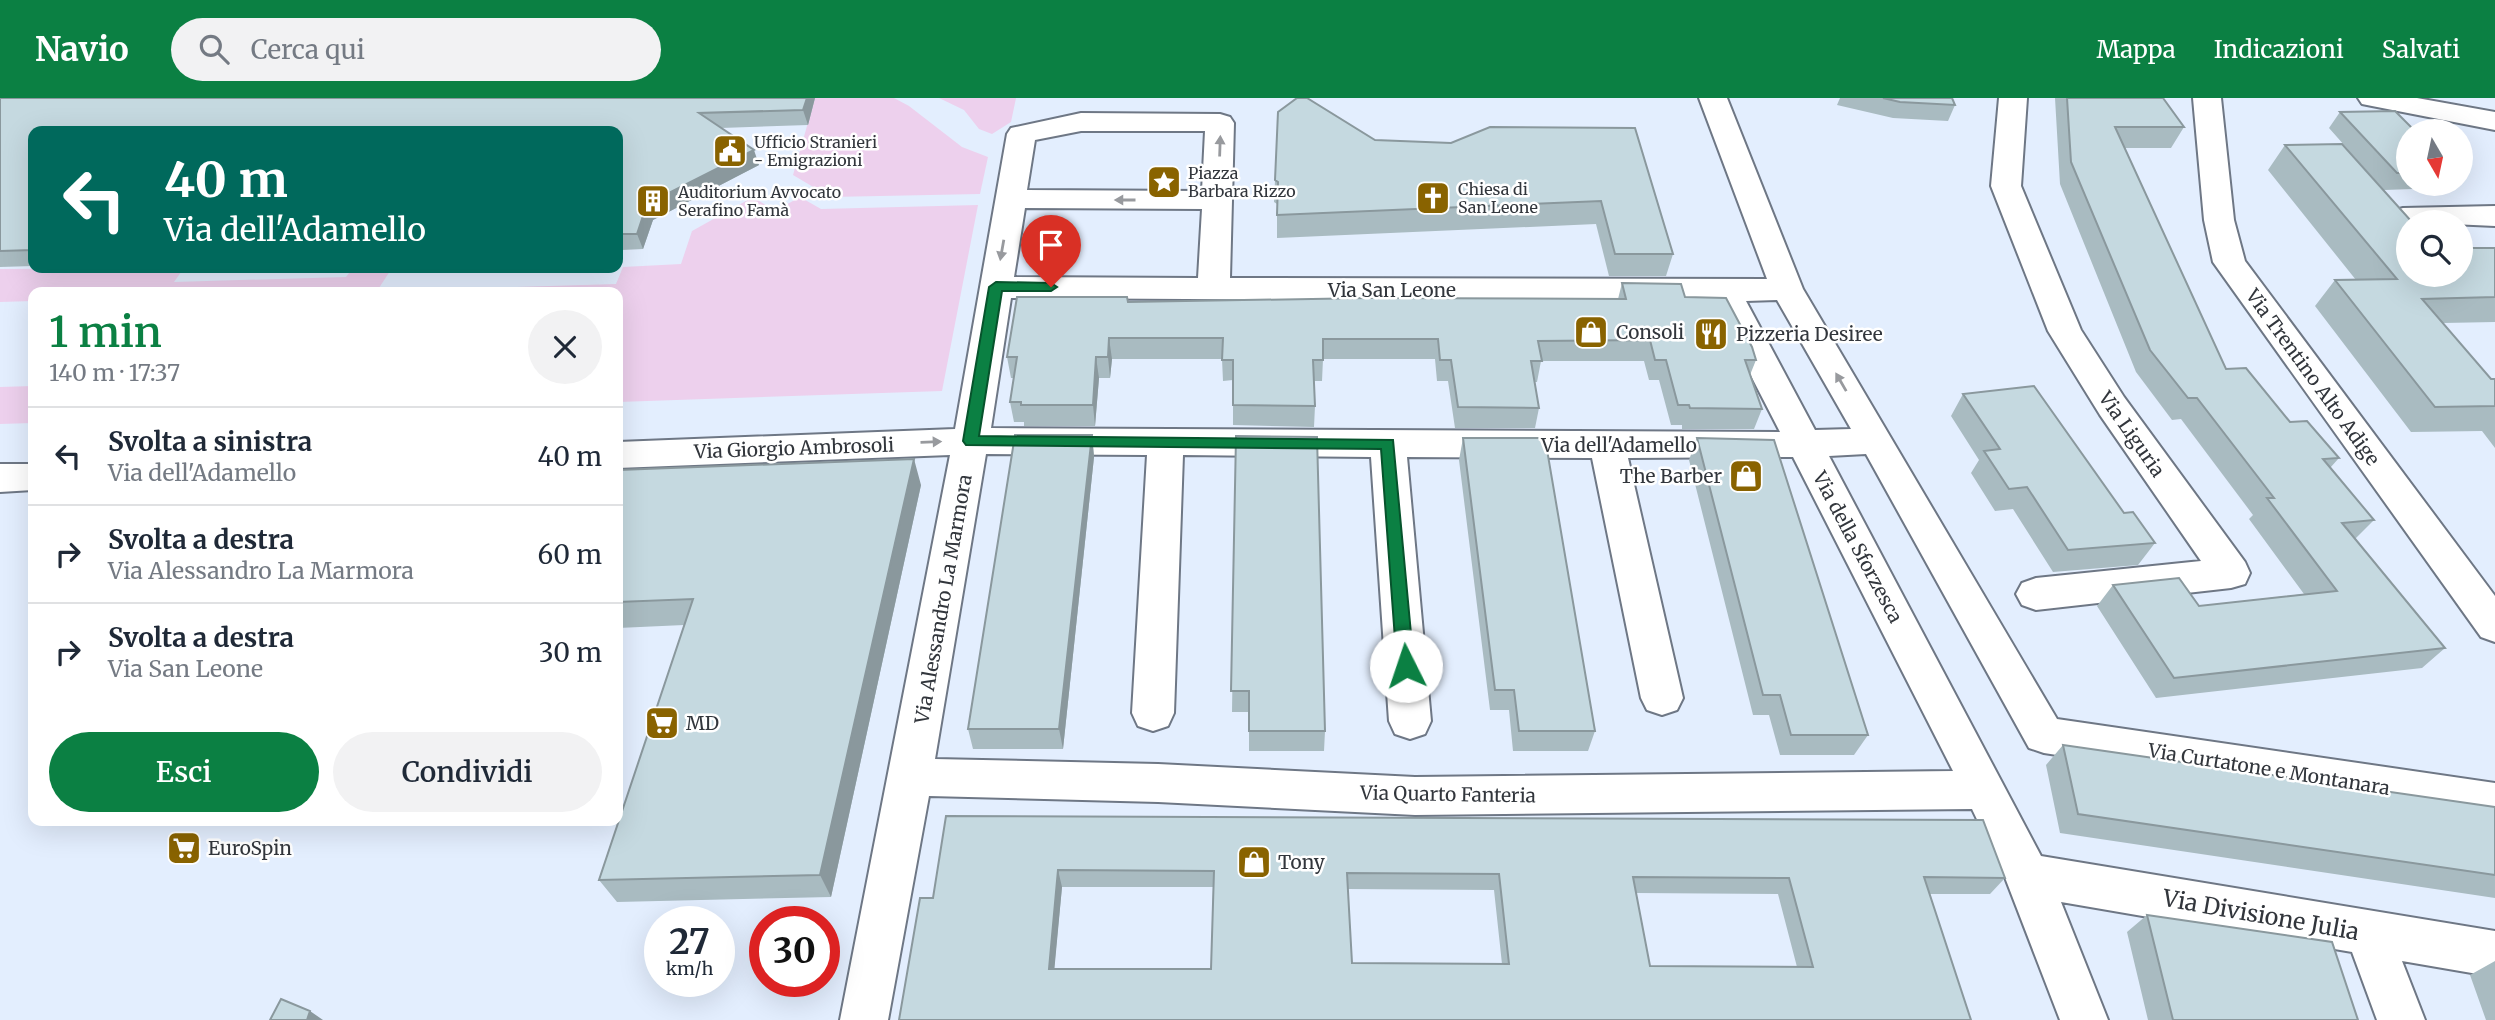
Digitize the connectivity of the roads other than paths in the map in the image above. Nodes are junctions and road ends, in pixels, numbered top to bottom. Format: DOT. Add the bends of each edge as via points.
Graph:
graph roads {
  1 [pos="1713,98"];
  2 [pos="2012,98"];
  3 [pos="2207,98"];
  4 [pos="2376,98"];
  5 [pos="2495,121"];
  6 [pos="1010,200"];
  7 [pos="1218,200"];
  8 [pos="2473,216"];
  9 [pos="2495,216"];
  10 [pos="996,287"];
  11 [pos="1214,288"];
  12 [pos="1787,289"];
  13 [pos="1724,291"];
  14 [pos="971,441"];
  15 [pos="1876,441"];
  16 [pos="1166,442"];
  17 [pos="1388,444"];
  18 [pos="1607,445"];
  19 [pos="1805,445"];
  20 [pos="623,454"];
  21 [pos="28,477"];
  22 [pos="0,478"];
  23 [pos="2036,594"];
  24 [pos="2495,626"];
  25 [pos="1662,698"];
  26 [pos="1153,713"];
  27 [pos="1410,721"];
  28 [pos="911,777"];
  29 [pos="1985,790"];
  30 [pos="2495,803"];
  31 [pos="2026,875"];
  32 [pos="2368,933"];
  33 [pos="2495,954"];
  34 [pos="864,1020"];
  35 [pos="2084,1020"];
  36 [pos="2401,1020"];
  1 -- 12 [label="street"];
  2 -- 23 [label="street, Via Liguria" via="2007,186 2065,331 2112,406 2231,573"];
  3 -- 24 [label="street, Via Trentino Alto Adige" via="2219,220 2229,262"];
  4 -- 5 [label="street"];
  7 -- 6 [label="street, one-way"];
  7 -- 6 [label="street, Via Alessandro La Marmora, one-way" via="1220,123 1081,122 1021,134"];
  6 -- 10 [label="street, Via Alessandro La Marmora, one-way"];
  7 -- 11 [label="street"];
  8 -- 9 [label="street"];
  10 -- 11 [label="street, Via San Leone"];
  10 -- 14 [label="street, Via Alessandro La Marmora"];
  11 -- 13 [label="street, Via San Leone"];
  12 -- 13 [label="street, Via San Leone"];
  15 -- 12 [label="street, one-way"];
  13 -- 19 [label="street"];
  14 -- 16 [label="street, Via dell'Adamello"];
  20 -- 14 [label="street, Via Giorgio Ambrosoli, one-way"];
  14 -- 28 [label="street, Via Alessandro La Marmora"];
  15 -- 19 [label="street, Via della Sforzesca"];
  15 -- 30 [label="street, Via Curtatone e Montanara" via="2044,735"];
  16 -- 17 [label="street, Via dell'Adamello"];
  16 -- 26 [label="street"];
  17 -- 18 [label="street, Via dell'Adamello"];
  17 -- 27 [label="street"];
  18 -- 19 [label="street, Via dell'Adamello"];
  18 -- 25 [label="street"];
  19 -- 29 [label="street, Via della Sforzesca"];
  21 -- 22 [label="street"];
  28 -- 29 [label="street, Via Quarto Fanteria" via="1415,796"];
  28 -- 34 [label="street, Via Alessandro La Marmora"];
  29 -- 31 [label="street, Via della Sforzesca"];
  31 -- 32 [label="street, Via Divisione Julia"];
  31 -- 35 [label="street, Via della Sforzesca"];
  32 -- 33 [label="street, Via Divisione Julia"];
  32 -- 36 [label="street"];
}
